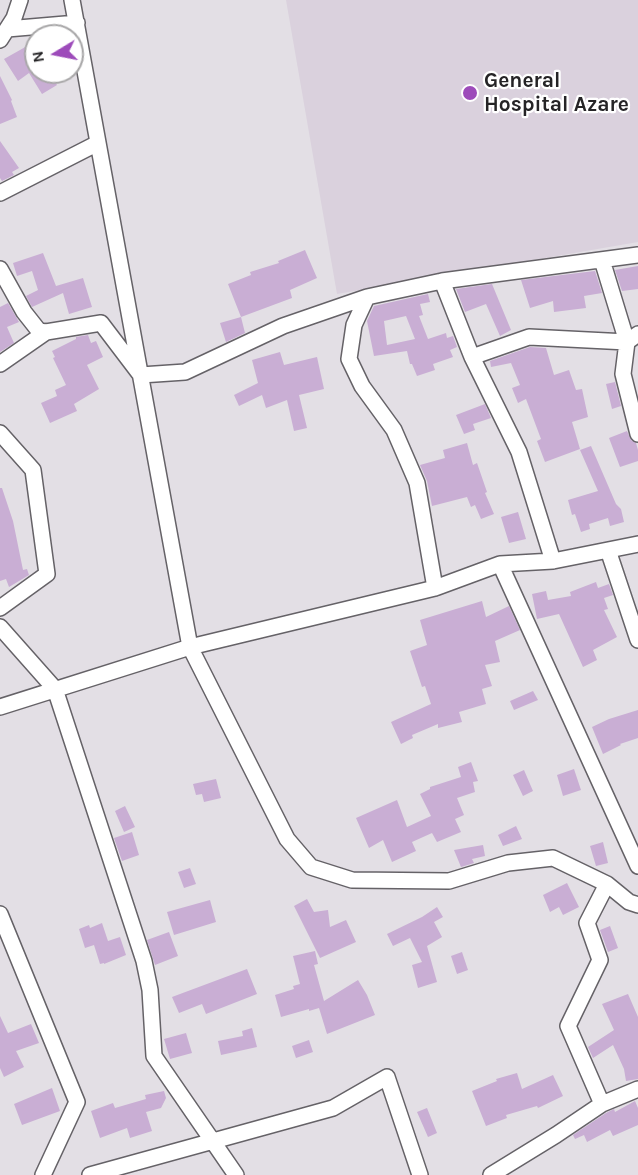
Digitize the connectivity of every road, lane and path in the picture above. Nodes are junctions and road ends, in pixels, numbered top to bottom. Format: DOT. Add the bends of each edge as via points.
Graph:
graph roads {
  1 [pos="20,0"];
  2 [pos="72,0"];
  3 [pos="76,23"];
  4 [pos="3,35"];
  5 [pos="98,143"];
  6 [pos="0,193"];
  7 [pos="638,255"];
  8 [pos="602,260"];
  9 [pos="0,269"];
  10 [pos="442,281"];
  11 [pos="368,297"];
  12 [pos="328,310"];
  13 [pos="354,325"];
  14 [pos="46,332"];
  15 [pos="633,338"];
  16 [pos="472,357"];
  17 [pos="0,364"];
  18 [pos="141,375"];
  19 [pos="0,433"];
  20 [pos="638,434"];
  21 [pos="638,544"];
  22 [pos="608,550"];
  23 [pos="553,561"];
  24 [pos="500,564"];
  25 [pos="435,588"];
  26 [pos="0,608"];
  27 [pos="0,627"];
  28 [pos="638,640"];
  29 [pos="190,647"];
  30 [pos="55,690"];
  31 [pos="0,707"];
  32 [pos="634,847"];
  33 [pos="638,866"];
  34 [pos="607,884"];
  35 [pos="638,905"];
  36 [pos="0,914"];
  37 [pos="638,1089"];
  38 [pos="602,1104"];
  39 [pos="211,1140"];
  40 [pos="43,1175"];
  41 [pos="90,1175"];
  42 [pos="236,1175"];
  43 [pos="420,1175"];
  44 [pos="491,1175"];
  1 -- 4 [label="street"];
  2 -- 3 [label="street"];
  3 -- 4 [label="street"];
  3 -- 5 [label="street"];
  5 -- 6 [label="street"];
  5 -- 18 [label="street"];
  7 -- 8 [label="street"];
  8 -- 10 [label="street"];
  8 -- 15 [label="street"];
  9 -- 14 [label="street" via="24,312 39,331"];
  10 -- 11 [label="street"];
  10 -- 16 [label="street"];
  11 -- 12 [label="street"];
  11 -- 13 [label="street"];
  12 -- 13 [label="street"];
  12 -- 18 [label="street" via="283,326 185,372"];
  13 -- 25 [label="street" via="349,359 362,386 394,430 417,483"];
  14 -- 17 [label="street"];
  14 -- 18 [label="street" via="101,322"];
  15 -- 16 [label="street" via="529,336"];
  15 -- 20 [label="street" via="623,374"];
  16 -- 23 [label="street" via="519,452"];
  18 -- 29 [label="street"];
  19 -- 26 [label="street" via="33,470 47,574"];
  21 -- 22 [label="street"];
  22 -- 23 [label="street"];
  22 -- 28 [label="street"];
  23 -- 24 [label="street"];
  24 -- 25 [label="street"];
  24 -- 32 [label="street"];
  25 -- 29 [label="street"];
  27 -- 30 [label="street"];
  29 -- 30 [label="street"];
  29 -- 34 [label="street" via="287,839 311,867 352,880 449,881 508,863 553,858"];
  30 -- 31 [label="street"];
  30 -- 39 [label="street" via="144,961 154,1056"];
  32 -- 33 [label="street"];
  34 -- 35 [label="street"];
  34 -- 38 [label="street" via="587,923 600,960 568,1026"];
  36 -- 40 [label="street" via="77,1102"];
  37 -- 38 [label="street"];
  38 -- 44 [label="street"];
  39 -- 41 [label="street"];
  39 -- 42 [label="street"];
  39 -- 43 [label="street" via="333,1108 387,1077"];
}
